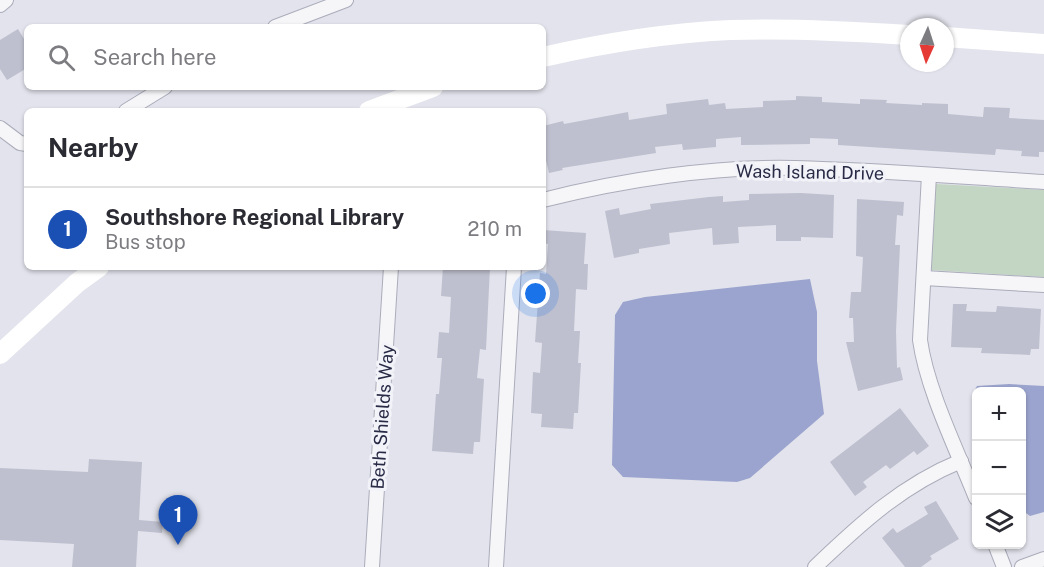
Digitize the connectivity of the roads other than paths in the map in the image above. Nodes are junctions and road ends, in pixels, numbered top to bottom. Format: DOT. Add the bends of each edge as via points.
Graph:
graph roads {
  1 [pos="6,0"];
  2 [pos="346,0"];
  3 [pos="0,5"];
  4 [pos="283,24"];
  5 [pos="900,35"];
  6 [pos="954,39"];
  7 [pos="1044,44"];
  8 [pos="546,56"];
  9 [pos="160,90"];
  10 [pos="425,90"];
  11 [pos="131,108"];
  12 [pos="379,108"];
  13 [pos="0,128"];
  14 [pos="24,143"];
  15 [pos="929,175"];
  16 [pos="1044,182"];
  17 [pos="546,199"];
  18 [pos="95,270"];
  19 [pos="391,270"];
  20 [pos="514,270"];
  21 [pos="924,278"];
  22 [pos="1044,285"];
  23 [pos="0,354"];
  24 [pos="962,461"];
  25 [pos="975,495"];
  26 [pos="997,549"];
  27 [pos="1044,559"];
  28 [pos="372,567"];
  29 [pos="496,567"];
  30 [pos="815,567"];
  31 [pos="1004,567"];
  32 [pos="1022,567"];
  1 -- 3 [label="street"];
  2 -- 4 [label="street"];
  5 -- 8 [label="street" via="727,30 630,41"];
  6 -- 7 [label="street"];
  9 -- 11 [label="street"];
  10 -- 12 [label="street"];
  13 -- 14 [label="street"];
  15 -- 16 [label="street, Wash Island Drive"];
  15 -- 17 [label="street, Wash Island Drive" via="793,168 698,172"];
  15 -- 21 [label="street"];
  18 -- 23 [label="street"];
  19 -- 28 [label="street, Beth Shields Way"];
  20 -- 29 [label="street"];
  21 -- 22 [label="street"];
  21 -- 24 [label="street" via="922,356"];
  24 -- 25 [label="street"];
  24 -- 30 [label="street" via="933,472 885,504"];
  26 -- 31 [label="street"];
  27 -- 32 [label="street"];
}
